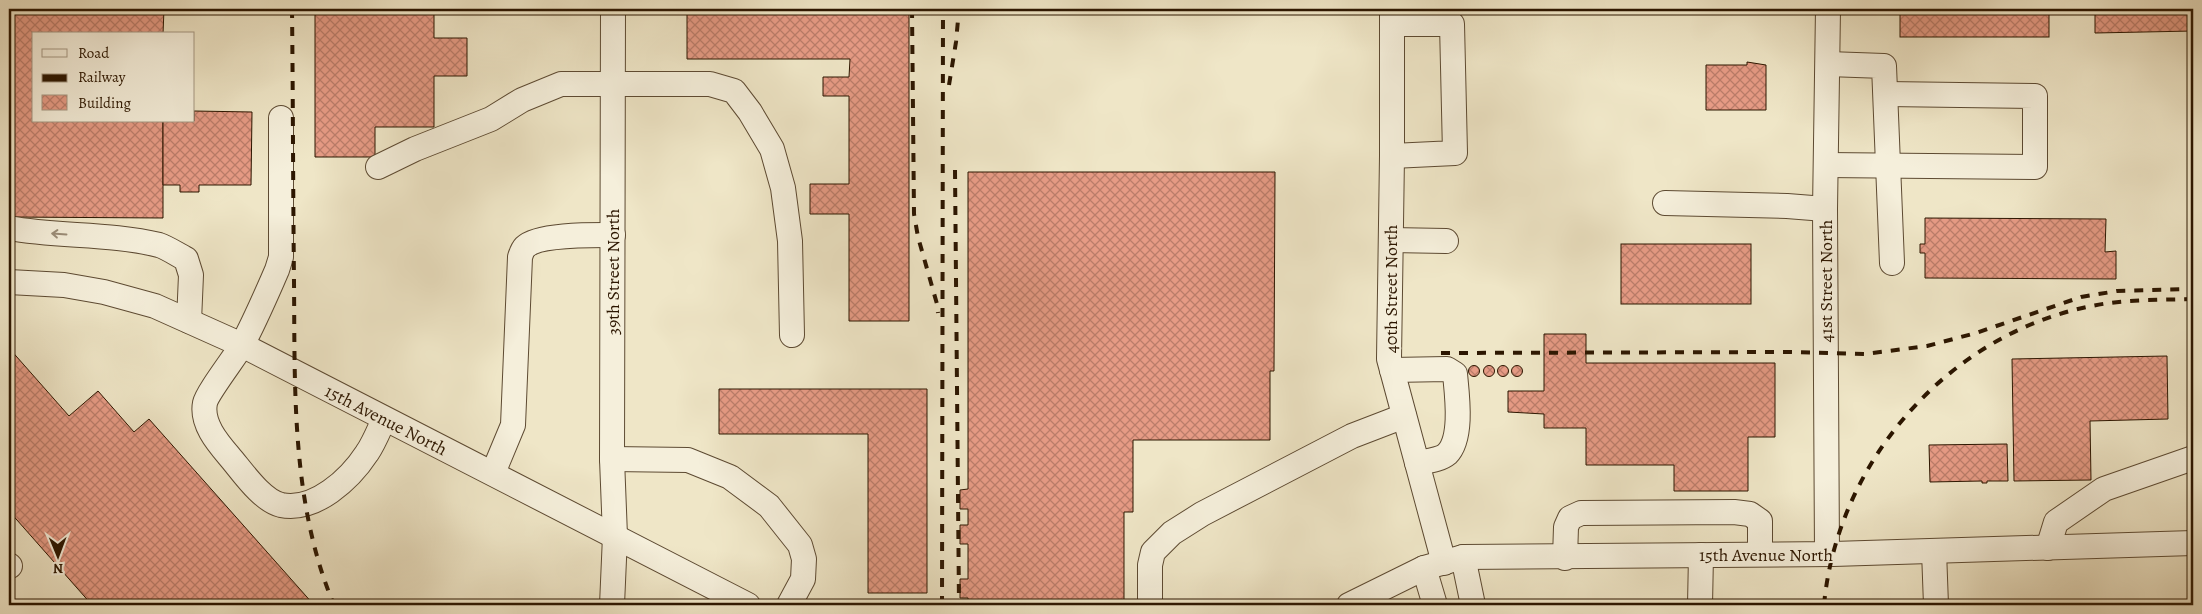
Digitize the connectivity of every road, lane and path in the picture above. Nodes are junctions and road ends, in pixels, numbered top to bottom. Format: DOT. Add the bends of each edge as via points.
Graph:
graph roads {
  1 [pos="613,9"];
  2 [pos="1828,9"];
  3 [pos="1392,17"];
  4 [pos="1828,64"];
  5 [pos="614,83"];
  6 [pos="1886,94"];
  7 [pos="281,118"];
  8 [pos="1392,156"];
  9 [pos="1826,165"];
  10 [pos="1888,165"];
  11 [pos="378,167"];
  12 [pos="1664,204"];
  13 [pos="1825,209"];
  14 [pos="9,228"];
  15 [pos="613,235"];
  16 [pos="1391,240"];
  17 [pos="1446,241"];
  18 [pos="1892,263"];
  19 [pos="9,282"];
  20 [pos="189,321"];
  21 [pos="792,335"];
  22 [pos="242,345"];
  23 [pos="1392,370"];
  24 [pos="1404,416"];
  25 [pos="384,419"];
  26 [pos="2193,458"];
  27 [pos="612,459"];
  28 [pos="1417,463"];
  29 [pos="493,473"];
  30 [pos="615,536"];
  31 [pos="2193,543"];
  32 [pos="2048,548"];
  33 [pos="1934,551"];
  34 [pos="1760,554"];
  35 [pos="1826,554"];
  36 [pos="1701,555"];
  37 [pos="1565,558"];
  38 [pos="1444,563"];
  39 [pos="612,605"];
  40 [pos="748,605"];
  41 [pos="789,605"];
  42 [pos="1150,605"];
  43 [pos="1349,605"];
  44 [pos="1435,605"];
  45 [pos="1473,605"];
  46 [pos="1700,605"];
  47 [pos="1936,605"];
  1 -- 5 [label="street, 39th Street North"];
  2 -- 4 [label="street, 41st Street North"];
  3 -- 8 [label="street, 40th Street North"];
  3 -- 8 [label="street" via="1452,24 1454,153"];
  4 -- 6 [label="street" via="1884,66"];
  4 -- 9 [label="street, 41st Street North"];
  5 -- 11 [label="street" via="561,84 522,100 492,119"];
  5 -- 15 [label="street, 39th Street North"];
  5 -- 21 [label="street" via="710,84 734,92 750,112 772,149 783,188 790,241"];
  6 -- 10 [label="street"];
  6 -- 10 [label="street" via="2034,96 2035,167"];
  7 -- 22 [label="street" via="281,257"];
  8 -- 16 [label="street, 40th Street North"];
  9 -- 10 [label="street"];
  9 -- 13 [label="street, 41st Street North"];
  10 -- 18 [label="street"];
  12 -- 13 [label="street"];
  13 -- 35 [label="street, 41st Street North"];
  20 -- 14 [label="street, one-way" via="191,275 186,260 160,245"];
  15 -- 27 [label="street, 39th Street North"];
  15 -- 29 [label="street" via="535,240 524,247 520,257 513,425"];
  16 -- 17 [label="street"];
  16 -- 23 [label="street, 40th Street North" via="1389,359"];
  19 -- 20 [label="street, 15th Avenue North" via="64,285 104,292 155,306"];
  20 -- 22 [label="street, 15th Avenue North"];
  22 -- 25 [label="street, 15th Avenue North"];
  22 -- 25 [label="street" via="205,401 206,423 252,484 270,500 280,505 305,505 336,486 350,475 367,453"];
  23 -- 24 [label="street, 40th Street North"];
  23 -- 28 [label="street" via="1447,369 1455,374 1458,400 1456,437 1447,454"];
  24 -- 28 [label="street, 40th Street North"];
  24 -- 42 [label="street" via="1352,436 1172,533 1153,552"];
  25 -- 29 [label="street, 15th Avenue North"];
  26 -- 32 [label="street" via="2104,489 2056,522"];
  27 -- 30 [label="street, 39th Street North"];
  27 -- 41 [label="street" via="688,460 730,477 769,506 800,545 804,560 803,579"];
  28 -- 38 [label="street, 40th Street North"];
  29 -- 30 [label="street, 15th Avenue North"];
  30 -- 39 [label="street, 39th Street North"];
  30 -- 40 [label="street, 15th Avenue North"];
  31 -- 32 [label="street, 15th Avenue North"];
  32 -- 33 [label="street, 15th Avenue North"];
  33 -- 35 [label="street, 15th Avenue North"];
  33 -- 47 [label="street"];
  34 -- 35 [label="street, 15th Avenue North"];
  34 -- 36 [label="street, 15th Avenue North"];
  34 -- 37 [label="street" via="1760,521 1750,514 1581,513 1570,518 1566,527"];
  36 -- 37 [label="street, 15th Avenue North"];
  36 -- 46 [label="street"];
  37 -- 38 [label="street, 15th Avenue North"];
  38 -- 43 [label="street, 15th Avenue North" via="1378,589"];
  38 -- 44 [label="street"];
  38 -- 45 [label="street"];
}
